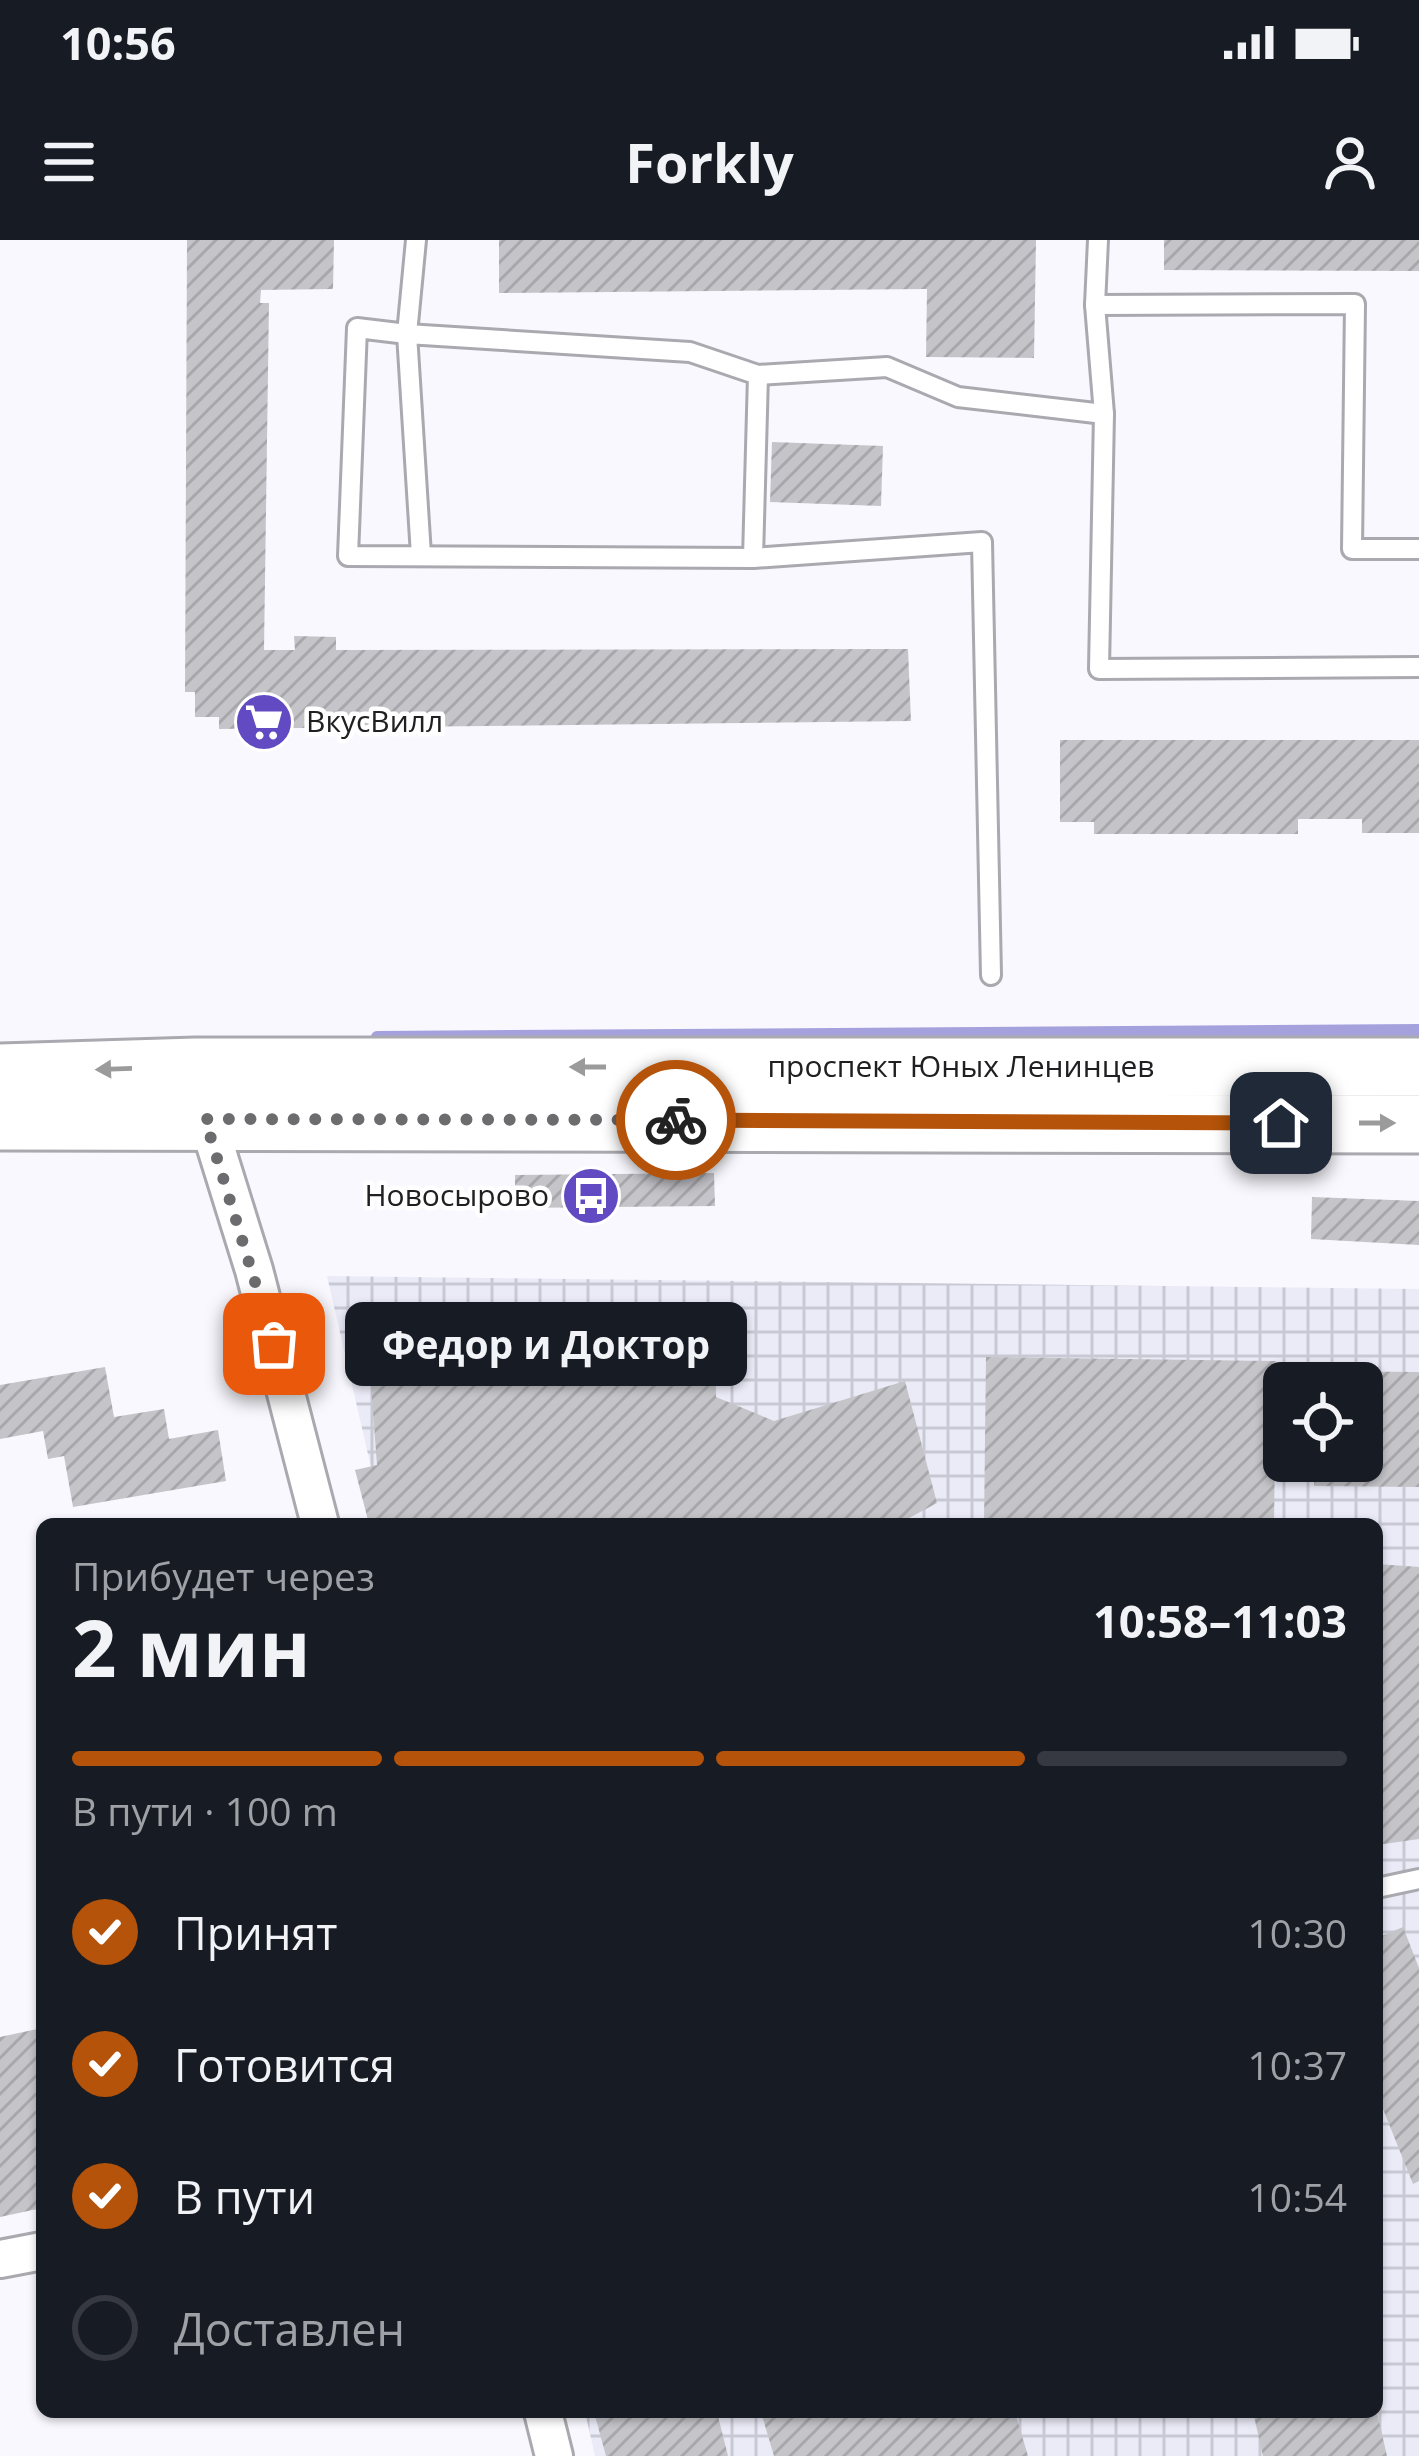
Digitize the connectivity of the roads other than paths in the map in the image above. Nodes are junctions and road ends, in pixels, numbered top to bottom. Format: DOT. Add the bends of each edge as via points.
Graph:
graph roads {
  1 [pos="416,240"];
  2 [pos="1098,240"];
  3 [pos="1095,305"];
  4 [pos="407,334"];
  5 [pos="758,375"];
  6 [pos="1104,414"];
  7 [pos="1419,548"];
  8 [pos="421,555"];
  9 [pos="753,558"];
  10 [pos="1419,667"];
  11 [pos="991,975"];
  12 [pos="1419,1067"];
  13 [pos="0,1073"];
  14 [pos="201,1093"];
  15 [pos="0,1120"];
  16 [pos="1419,1124"];
  17 [pos="318,1518"];
  18 [pos="1419,1880"];
  19 [pos="1383,1887"];
  20 [pos="36,2252"];
  21 [pos="0,2259"];
  22 [pos="544,2418"];
  23 [pos="554,2456"];
  1 -- 4 [label="lane"];
  2 -- 3 [label="lane"];
  3 -- 6 [label="lane"];
  3 -- 7 [label="lane" via="1355,304 1352,548"];
  4 -- 5 [label="lane" via="690,352"];
  4 -- 8 [label="lane"];
  4 -- 8 [label="lane" via="357,328 348,556"];
  5 -- 6 [label="lane" via="887,368 958,397"];
  5 -- 9 [label="lane"];
  6 -- 10 [label="lane" via="1099,669"];
  8 -- 9 [label="lane"];
  9 -- 11 [label="lane" via="982,542"];
  12 -- 14 [label="main road, проспект Юных Ленинцев, one-way"];
  14 -- 13 [label="main road, проспект Юных Ленинцев, one-way"];
  14 -- 15 [label="main road, проспект Юных Ленинцев"];
  14 -- 16 [label="main road, проспект Юных Ленинцев, one-way"];
  14 -- 17 [label="street"];
  18 -- 19 [label="lane"];
  20 -- 21 [label="street"];
  22 -- 23 [label="street"];
}
